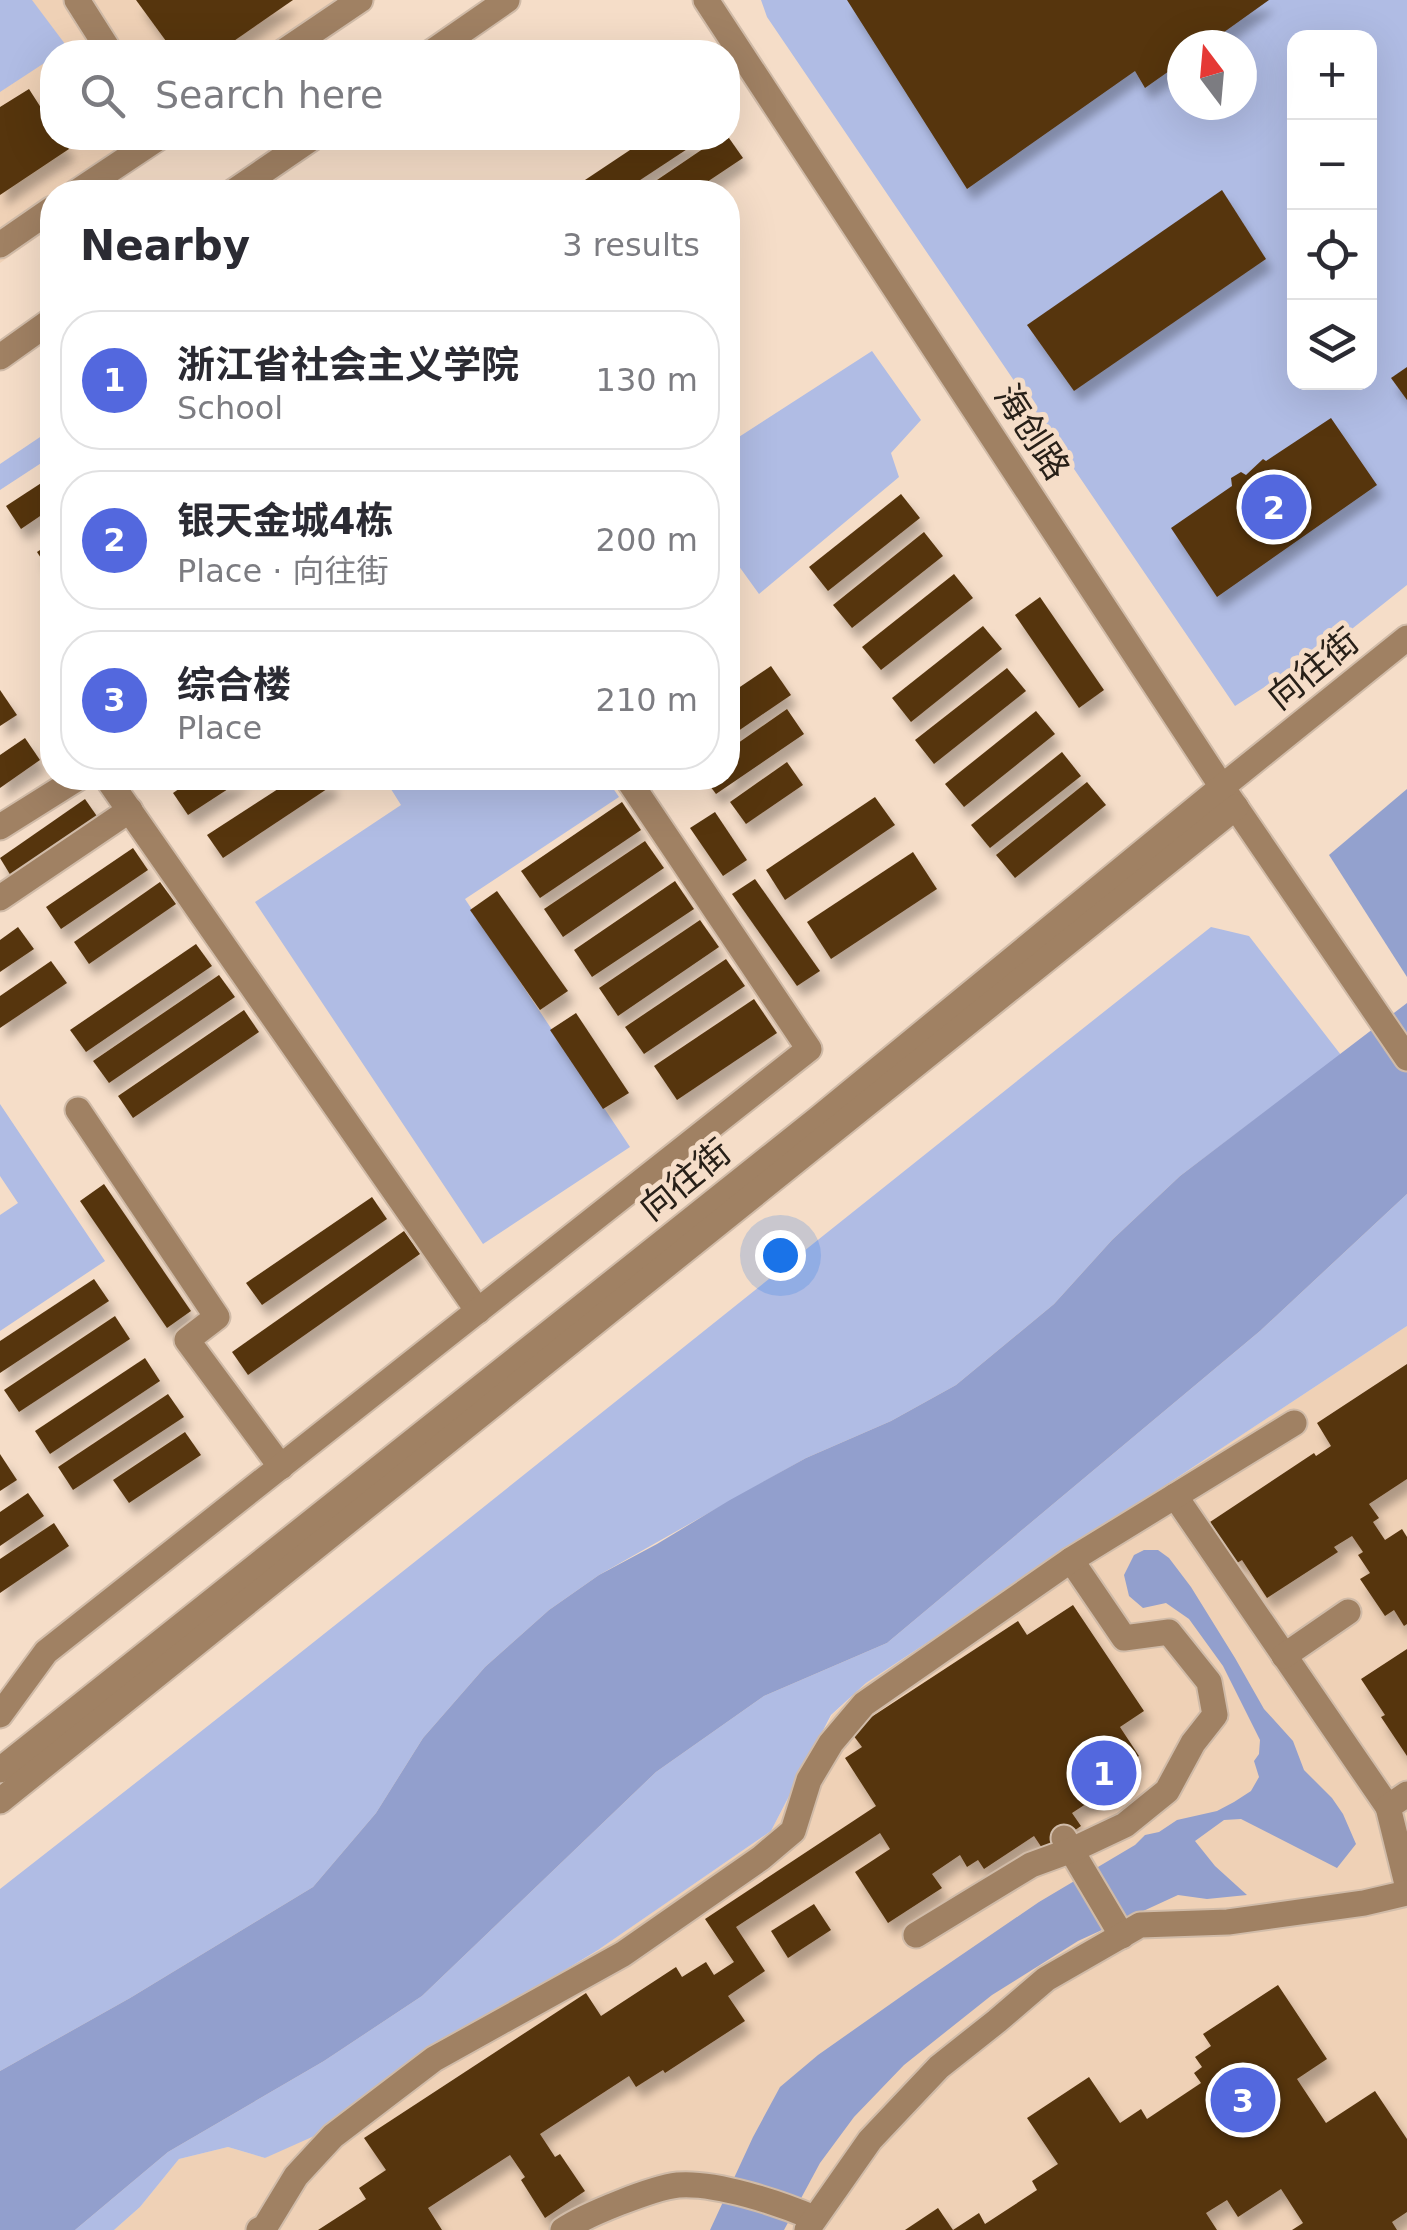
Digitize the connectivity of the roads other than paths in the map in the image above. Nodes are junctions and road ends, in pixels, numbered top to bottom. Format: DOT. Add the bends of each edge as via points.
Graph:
graph roads {
  1 [pos="77,0"];
  2 [pos="360,0"];
  3 [pos="507,0"];
  4 [pos="706,0"];
  5 [pos="102,40"];
  6 [pos="301,40"];
  7 [pos="449,40"];
  8 [pos="732,40"];
  9 [pos="740,52"];
  10 [pos="140,150"];
  11 [pos="295,150"];
  12 [pos="95,180"];
  13 [pos="251,180"];
  14 [pos="40,217"];
  15 [pos="0,245"];
  16 [pos="40,329"];
  17 [pos="0,357"];
  18 [pos="1407,638"];
  19 [pos="59,790"];
  20 [pos="116,790"];
  21 [pos="635,790"];
  22 [pos="1229,797"];
  23 [pos="130,810"];
  24 [pos="0,827"];
  25 [pos="0,898"];
  26 [pos="1407,1058"];
  27 [pos="78,1110"];
  28 [pos="478,1310"];
  29 [pos="1294,1422"];
  30 [pos="281,1466"];
  31 [pos="1175,1496"];
  32 [pos="1071,1560"];
  33 [pos="1348,1612"];
  34 [pos="1284,1656"];
  35 [pos="0,1715"];
  36 [pos="28,1748"];
  37 [pos="0,1770"];
  38 [pos="0,1801"];
  39 [pos="1398,1801"];
  40 [pos="1072,1851"];
  41 [pos="1407,1884"];
  42 [pos="1407,1893"];
  43 [pos="1120,1932"];
  44 [pos="916,1935"];
  45 [pos="807,2220"];
  46 [pos="263,2229"];
  47 [pos="563,2230"];
  1 -- 5 [label="street"];
  2 -- 6 [label="street"];
  3 -- 7 [label="street"];
  4 -- 8 [label="street, 海创路"];
  9 -- 22 [label="street, 海创路"];
  10 -- 12 [label="street"];
  11 -- 13 [label="street"];
  14 -- 15 [label="street"];
  16 -- 17 [label="street"];
  18 -- 22 [label="street, 向往街"];
  19 -- 24 [label="street"];
  20 -- 23 [label="street"];
  21 -- 28 [label="street" via="810,1049"];
  22 -- 26 [label="street, 海创路"];
  22 -- 36 [label="street, 向往街"];
  22 -- 38 [label="street, 向往街"];
  23 -- 25 [label="street"];
  23 -- 28 [label="street"];
  27 -- 30 [label="street" via="217,1318 187,1340"];
  28 -- 30 [label="street"];
  29 -- 31 [label="street"];
  30 -- 35 [label="street" via="46,1652"];
  31 -- 32 [label="street"];
  31 -- 34 [label="street"];
  32 -- 40 [label="street" via="1124,1638 1169,1632 1210,1682 1214,1715 1167,1791 1125,1824"];
  32 -- 46 [label="street" via="864,1704 810,1780 793,1831 772,1849 623,1954 434,2059 333,2136 296,2176"];
  33 -- 34 [label="street"];
  34 -- 39 [label="street"];
  35 -- 36 [label="street"];
  36 -- 37 [label="street, 向往街"];
  39 -- 41 [label="street"];
  40 -- 43 [label="street"];
  40 -- 44 [label="street" via="1031,1865"];
  42 -- 43 [label="street"];
  43 -- 45 [label="street" via="1046,1979 939,2067"];
  45 -- 47 [label="street" via="723,2189 678,2185"];
}
